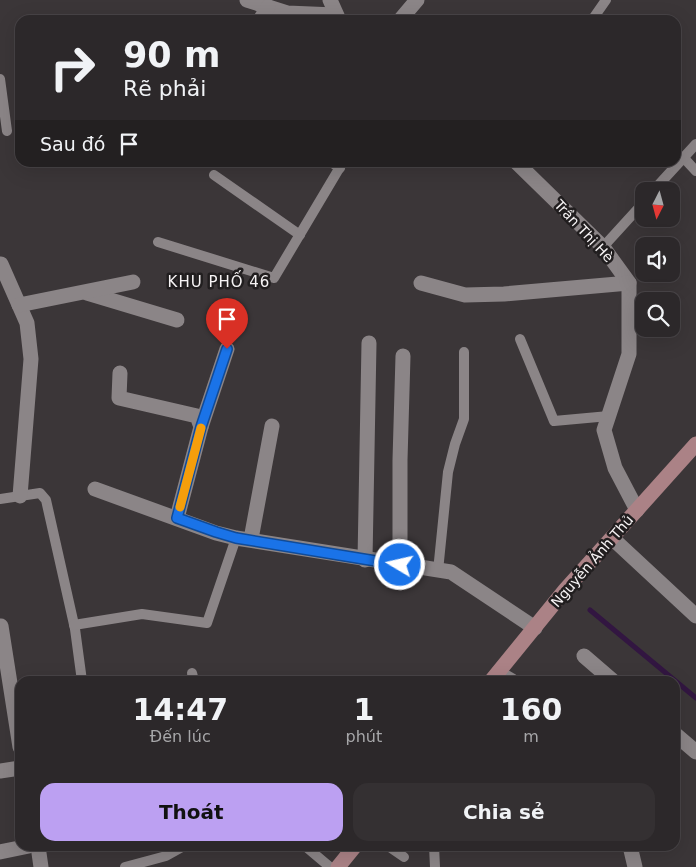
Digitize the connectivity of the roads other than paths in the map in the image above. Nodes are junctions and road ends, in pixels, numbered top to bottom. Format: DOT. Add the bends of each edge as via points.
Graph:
graph roads {
  1 [pos="247,0"];
  2 [pos="330,0"];
  3 [pos="417,0"];
  4 [pos="606,0"];
  5 [pos="264,14"];
  6 [pos="307,15"];
  7 [pos="336,15"];
  8 [pos="404,15"];
  9 [pos="596,15"];
  10 [pos="0,79"];
  11 [pos="7,131"];
  12 [pos="696,144"];
  13 [pos="683,158"];
  14 [pos="336,167"];
  15 [pos="521,167"];
  16 [pos="675,167"];
  17 [pos="696,171"];
  18 [pos="214,175"];
  19 [pos="661,182"];
  20 [pos="635,212"];
  21 [pos="300,235"];
  22 [pos="158,242"];
  23 [pos="603,247"];
  24 [pos="1,264"];
  25 [pos="133,282"];
  26 [pos="421,283"];
  27 [pos="628,283"];
  28 [pos="84,292"];
  29 [pos="19,305"];
  30 [pos="177,320"];
  31 [pos="520,339"];
  32 [pos="369,343"];
  33 [pos="227,349"];
  34 [pos="464,352"];
  35 [pos="403,356"];
  36 [pos="120,373"];
  37 [pos="609,416"];
  38 [pos="272,426"];
  39 [pos="201,427"];
  40 [pos="696,444"];
  41 [pos="96,489"];
  42 [pos="20,496"];
  43 [pos="0,499"];
  44 [pos="637,510"];
  45 [pos="177,518"];
  46 [pos="243,538"];
  47 [pos="612,538"];
  48 [pos="365,560"];
  49 [pos="400,565"];
  50 [pos="438,571"];
  51 [pos="696,616"];
  52 [pos="74,625"];
  53 [pos="1,626"];
  54 [pos="534,628"];
  55 [pos="584,656"];
  56 [pos="81,676"];
  57 [pos="496,676"];
  58 [pos="607,676"];
  59 [pos="15,715"];
  60 [pos="680,738"];
  61 [pos="696,752"];
  62 [pos="15,769"];
  63 [pos="0,771"];
  64 [pos="15,849"];
  65 [pos="39,851"];
  66 [pos="175,851"];
  67 [pos="311,851"];
  68 [pos="351,851"];
  69 [pos="395,851"];
  70 [pos="434,851"];
  71 [pos="631,851"];
  72 [pos="0,852"];
  73 [pos="404,857"];
  74 [pos="41,867"];
  75 [pos="125,867"];
  76 [pos="330,867"];
  77 [pos="338,867"];
  78 [pos="435,867"];
  79 [pos="635,867"];
  1 -- 5 [label="street"];
  2 -- 7 [label="street"];
  3 -- 8 [label="street"];
  4 -- 9 [label="lane"];
  5 -- 6 [label="street"];
  10 -- 11 [label="lane"];
  12 -- 13 [label="lane"];
  13 -- 17 [label="lane"];
  14 -- 21 [label="lane"];
  15 -- 23 [label="street, Trần Thị Hè"];
  16 -- 19 [label="lane"];
  18 -- 21 [label="lane"];
  20 -- 23 [label="lane"];
  21 -- 22 [label="lane" via="274,278"];
  23 -- 27 [label="street, Trần Thị Hè"];
  24 -- 29 [label="street"];
  25 -- 28 [label="street"];
  26 -- 27 [label="street" via="465,295"];
  27 -- 37 [label="street" via="629,354"];
  28 -- 29 [label="street"];
  28 -- 30 [label="street"];
  29 -- 42 [label="street" via="27,323 31,359"];
  31 -- 37 [label="lane" via="554,421"];
  32 -- 48 [label="street"];
  33 -- 39 [label="street"];
  34 -- 50 [label="lane" via="464,419 448,472"];
  35 -- 49 [label="street"];
  36 -- 39 [label="street" via="120,398 197,416"];
  37 -- 44 [label="street" via="604,430 615,468"];
  38 -- 46 [label="street"];
  39 -- 45 [label="street"];
  40 -- 44 [label="main road, Nguyễn Ảnh Thủ"];
  41 -- 45 [label="street"];
  42 -- 43 [label="lane"];
  42 -- 52 [label="lane" via="40,493 46,500"];
  44 -- 47 [label="main road, Nguyễn Ảnh Thủ"];
  45 -- 46 [label="street"];
  46 -- 48 [label="street"];
  46 -- 52 [label="lane" via="207,622 142,614"];
  47 -- 51 [label="street"];
  47 -- 54 [label="main road, Nguyễn Ảnh Thủ"];
  48 -- 49 [label="street"];
  49 -- 50 [label="street"];
  50 -- 54 [label="street" via="450,572"];
  52 -- 56 [label="lane"];
  53 -- 59 [label="street"];
  54 -- 57 [label="main road, Nguyễn Ảnh Thủ"];
  55 -- 58 [label="street"];
  60 -- 61 [label="street"];
  62 -- 63 [label="street"];
  64 -- 72 [label="street"];
  65 -- 74 [label="street"];
  66 -- 75 [label="lane"];
  67 -- 76 [label="lane"];
  68 -- 77 [label="main road"];
  69 -- 73 [label="lane"];
  70 -- 78 [label="lane"];
  71 -- 79 [label="street"];
}
